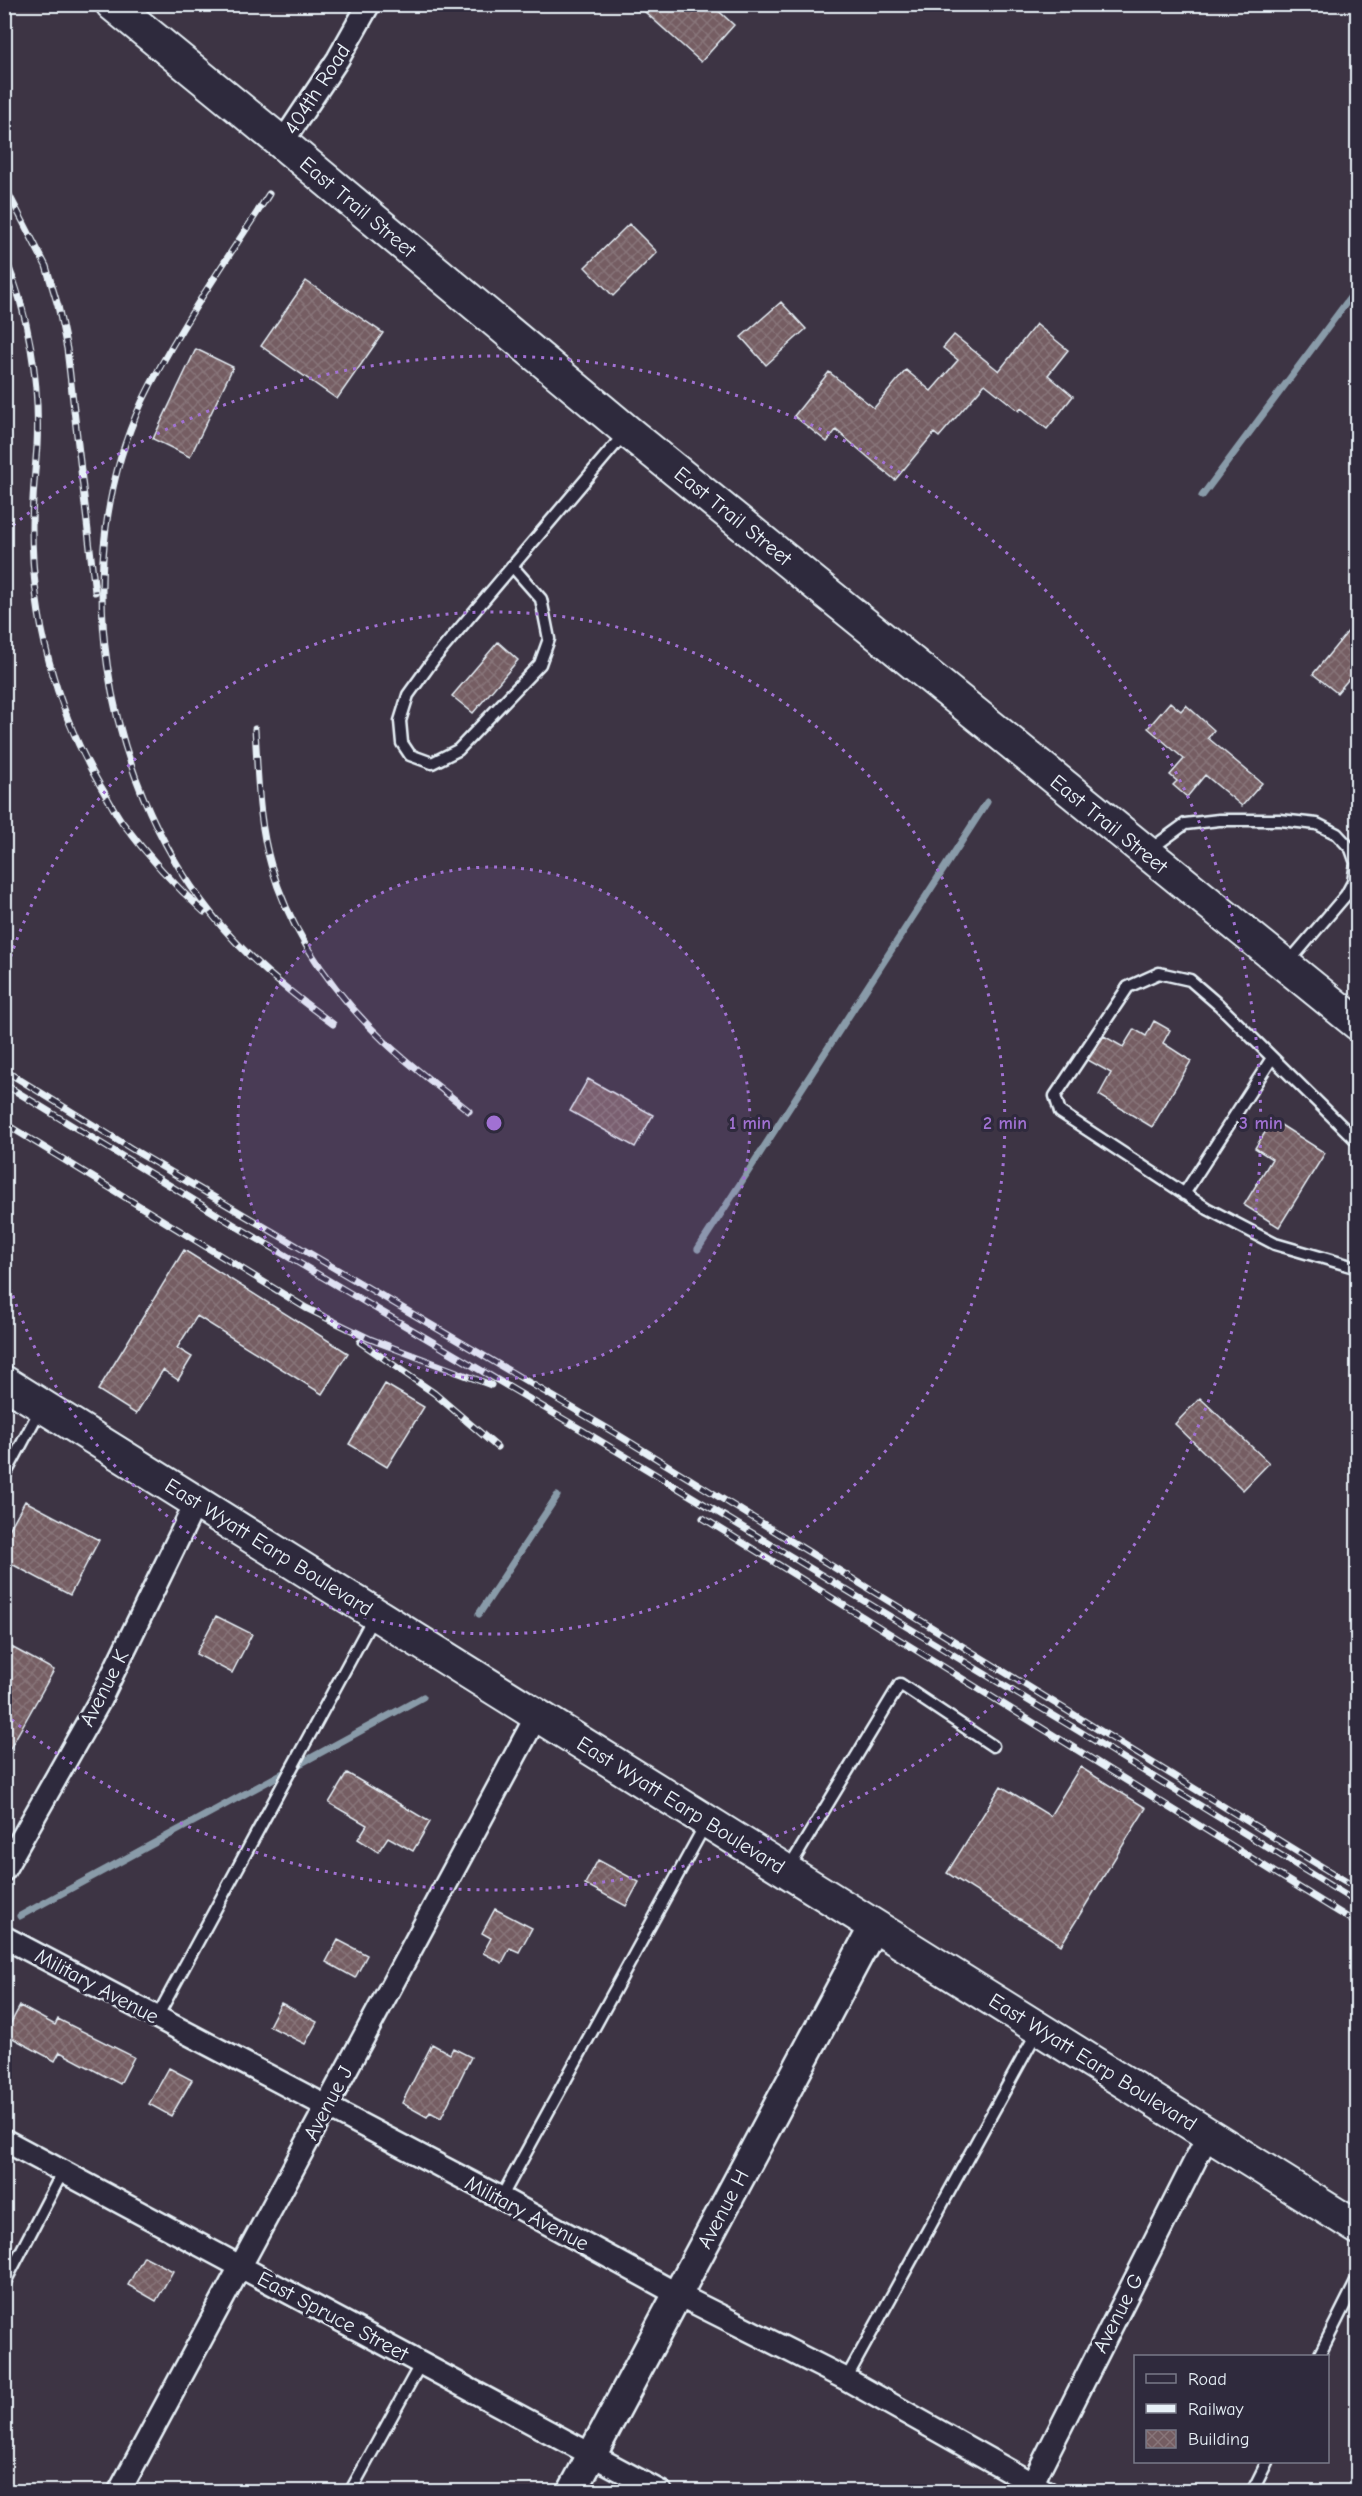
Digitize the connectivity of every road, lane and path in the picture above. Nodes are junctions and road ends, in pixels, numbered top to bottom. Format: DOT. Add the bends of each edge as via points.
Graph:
graph roads {
  1 [pos="112,4"];
  2 [pos="369,4"];
  3 [pos="282,143"];
  4 [pos="627,431"];
  5 [pos="512,566"];
  6 [pos="1145,853"];
  7 [pos="1285,965"];
  8 [pos="1358,1024"];
  9 [pos="1272,1058"];
  10 [pos="1358,1142"];
  11 [pos="1184,1194"];
  12 [pos="1358,1269"];
  13 [pos="4,1382"];
  14 [pos="42,1406"];
  15 [pos="4,1477"];
  16 [pos="196,1502"];
  17 [pos="375,1614"];
  18 [pos="537,1715"];
  19 [pos="993,1746"];
  20 [pos="707,1821"];
  21 [pos="4,1870"];
  22 [pos="787,1871"];
  23 [pos="874,1926"];
  24 [pos="4,1937"];
  25 [pos="157,2017"];
  26 [pos="1039,2028"];
  27 [pos="326,2106"];
  28 [pos="1208,2134"];
  29 [pos="4,2140"];
  30 [pos="63,2171"];
  31 [pos="501,2198"];
  32 [pos="1358,2228"];
  33 [pos="240,2266"];
  34 [pos="1358,2278"];
  35 [pos="4,2284"];
  36 [pos="677,2294"];
  37 [pos="1320,2355"];
  38 [pos="421,2363"];
  39 [pos="846,2379"];
  40 [pos="592,2454"];
  41 [pos="1266,2463"];
  42 [pos="1036,2489"];
  43 [pos="119,2492"];
  44 [pos="350,2492"];
  45 [pos="572,2492"];
  46 [pos="661,2492"];
  47 [pos="1252,2492"];
  1 -- 3 [label="main road, East Trail Street"];
  2 -- 3 [label="street, 404th Road"];
  3 -- 4 [label="main road, East Trail Street"];
  4 -- 5 [label="lane"];
  4 -- 6 [label="main road, East Trail Street"];
  5 -- 5 [label="lane" via="408,696 400,721 402,742 410,755 432,763 458,750 540,664 549,639 541,599"];
  6 -- 7 [label="main road, East Trail Street"];
  6 -- 7 [label="lane" via="1185,824 1219,820 1317,824 1337,834 1351,849 1356,863 1353,882"];
  7 -- 8 [label="main road, East Trail Street"];
  9 -- 10 [label="lane"];
  9 -- 11 [label="lane"];
  9 -- 11 [label="lane" via="1190,980 1159,973 1128,987 1055,1096 1060,1112"];
  11 -- 12 [label="lane" via="1275,1244"];
  13 -- 14 [label="main road, East Wyatt Earp Boulevard"];
  14 -- 15 [label="lane"];
  14 -- 16 [label="main road, East Wyatt Earp Boulevard"];
  16 -- 17 [label="main road, East Wyatt Earp Boulevard"];
  16 -- 21 [label="street, Avenue K" via="99,1702"];
  17 -- 18 [label="main road, East Wyatt Earp Boulevard"];
  17 -- 25 [label="lane"];
  18 -- 20 [label="main road, East Wyatt Earp Boulevard"];
  18 -- 27 [label="street, Avenue J"];
  19 -- 22 [label="lane" via="900,1684"];
  20 -- 22 [label="main road, East Wyatt Earp Boulevard"];
  20 -- 31 [label="lane"];
  22 -- 23 [label="main road, East Wyatt Earp Boulevard"];
  23 -- 26 [label="main road, East Wyatt Earp Boulevard"];
  23 -- 36 [label="street, Avenue H"];
  24 -- 25 [label="street, Military Avenue"];
  25 -- 27 [label="street, Military Avenue"];
  26 -- 28 [label="main road, East Wyatt Earp Boulevard"];
  26 -- 39 [label="lane"];
  27 -- 31 [label="street, Military Avenue"];
  27 -- 33 [label="street, Avenue J"];
  28 -- 32 [label="main road, East Wyatt Earp Boulevard"];
  28 -- 42 [label="street, Avenue G"];
  29 -- 30 [label="street, East Spruce Street"];
  30 -- 33 [label="street, East Spruce Street"];
  30 -- 35 [label="lane"];
  31 -- 36 [label="street, Military Avenue"];
  33 -- 38 [label="street, East Spruce Street"];
  33 -- 43 [label="street, Avenue J"];
  34 -- 37 [label="lane"];
  36 -- 39 [label="street, Military Avenue"];
  36 -- 40 [label="street, Avenue H"];
  38 -- 40 [label="street, East Spruce Street"];
  38 -- 44 [label="lane"];
  39 -- 42 [label="street, Military Avenue"];
  40 -- 45 [label="street, Avenue H"];
  40 -- 46 [label="street, East Spruce Street"];
  41 -- 47 [label="lane"];
}
